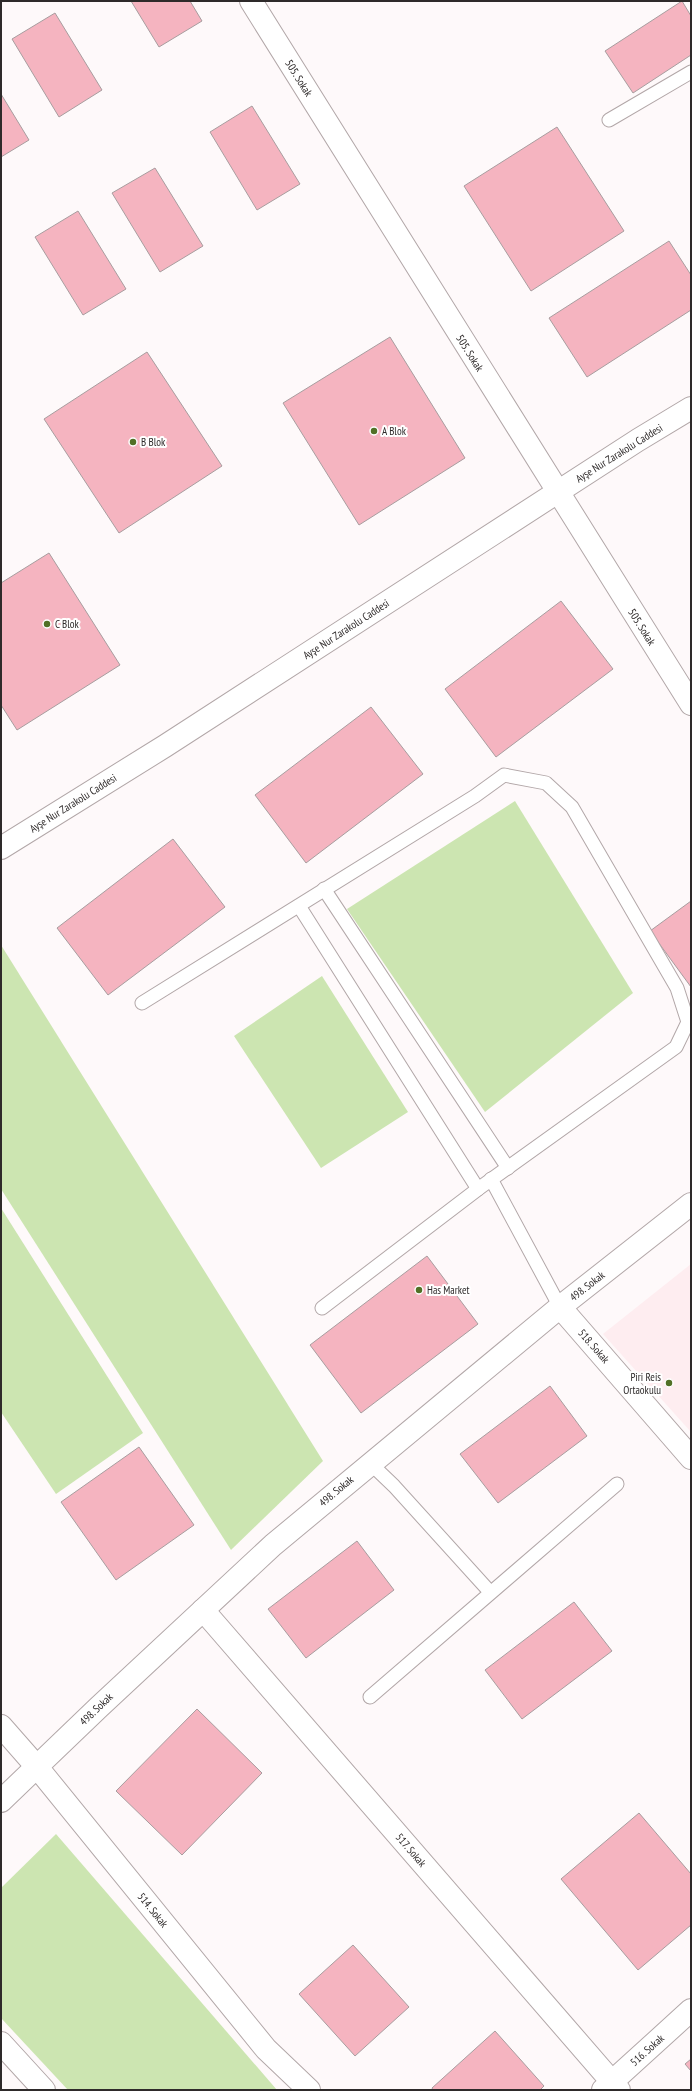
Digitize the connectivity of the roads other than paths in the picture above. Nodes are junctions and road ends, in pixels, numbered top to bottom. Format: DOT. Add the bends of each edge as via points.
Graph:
graph roads {
  1 [pos="251,1"];
  2 [pos="691,72"];
  3 [pos="609,120"];
  4 [pos="691,408"];
  5 [pos="557,492"];
  6 [pos="691,704"];
  7 [pos="2,845"];
  8 [pos="324,889"];
  9 [pos="299,906"];
  10 [pos="142,1003"];
  11 [pos="508,1168"];
  12 [pos="491,1179"];
  13 [pos="478,1188"];
  14 [pos="691,1204"];
  15 [pos="560,1307"];
  16 [pos="322,1308"];
  17 [pos="691,1458"];
  18 [pos="370,1463"];
  19 [pos="617,1484"];
  20 [pos="490,1592"];
  21 [pos="203,1610"];
  22 [pos="370,1697"];
  23 [pos="1,1726"];
  24 [pos="37,1767"];
  25 [pos="1,1801"];
  26 [pos="691,2010"];
  27 [pos="1,2043"];
  28 [pos="612,2087"];
  29 [pos="44,2090"];
  30 [pos="309,2090"];
  1 -- 5 [label="street, 505. Sokak"];
  2 -- 3 [label="lane"];
  4 -- 5 [label="street, Ayşe Nur Zarakolu Caddesi"];
  5 -- 6 [label="street, 505. Sokak"];
  5 -- 7 [label="street, Ayşe Nur Zarakolu Caddesi" via="165,746"];
  8 -- 9 [label="lane"];
  8 -- 11 [label="lane"];
  8 -- 11 [label="lane" via="475,796 504,775 546,783 572,807 678,988 688,1022 676,1047"];
  9 -- 10 [label="lane"];
  9 -- 13 [label="lane"];
  11 -- 12 [label="lane"];
  12 -- 13 [label="lane"];
  12 -- 15 [label="lane"];
  13 -- 16 [label="lane"];
  14 -- 15 [label="street, 498. Sokak"];
  15 -- 17 [label="street, 518. Sokak"];
  15 -- 18 [label="street, 498. Sokak"];
  18 -- 20 [label="lane"];
  18 -- 21 [label="street, 498. Sokak" via="273,1545"];
  19 -- 20 [label="lane"];
  20 -- 22 [label="lane"];
  21 -- 24 [label="street, 498. Sokak"];
  21 -- 28 [label="street, 517. Sokak"];
  23 -- 24 [label="street, 514. Sokak"];
  24 -- 25 [label="street, 498. Sokak"];
  24 -- 30 [label="street, 514. Sokak" via="266,2049"];
  26 -- 28 [label="street, 516. Sokak"];
  27 -- 29 [label="street"];
}
